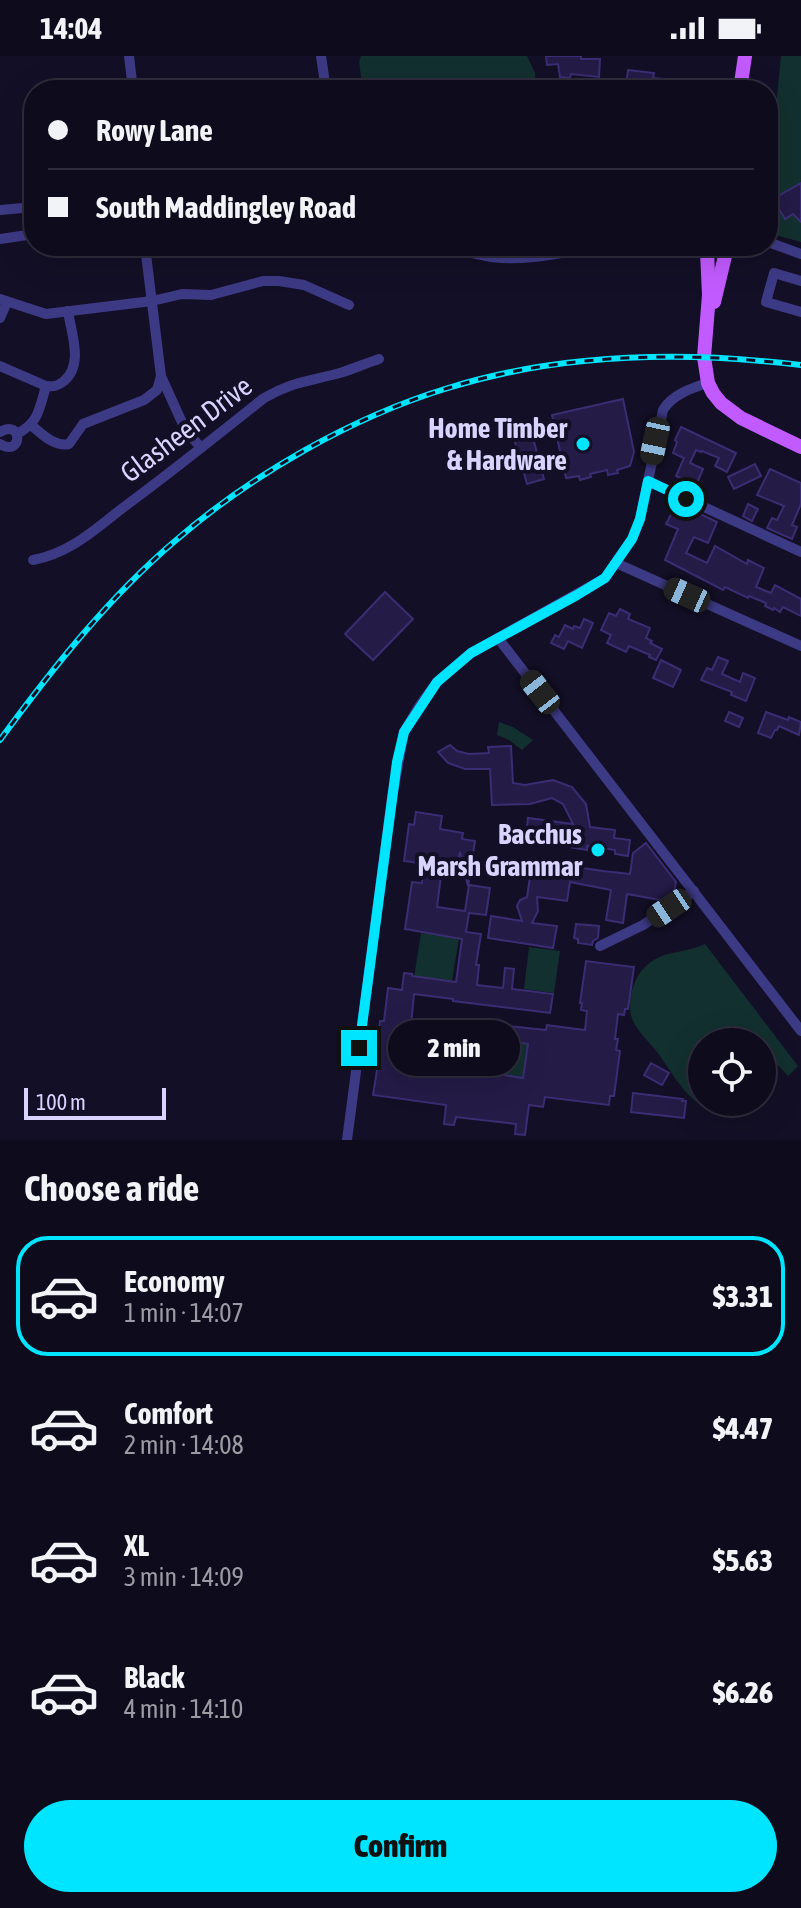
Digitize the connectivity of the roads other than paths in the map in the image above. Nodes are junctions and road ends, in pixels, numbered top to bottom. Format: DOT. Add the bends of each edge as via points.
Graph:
graph roads {
  1 [pos="129,56"];
  2 [pos="321,56"];
  3 [pos="745,56"];
  4 [pos="132,80"];
  5 [pos="325,80"];
  6 [pos="741,80"];
  7 [pos="24,208"];
  8 [pos="0,210"];
  9 [pos="24,235"];
  10 [pos="0,239"];
  11 [pos="778,247"];
  12 [pos="801,254"];
  13 [pos="146,256"];
  14 [pos="484,256"];
  15 [pos="537,256"];
  16 [pos="703,256"];
  17 [pos="731,256"];
  18 [pos="801,281"];
  19 [pos="3,300"];
  20 [pos="152,301"];
  21 [pos="349,305"];
  22 [pos="68,311"];
  23 [pos="801,312"];
  24 [pos="0,318"];
  25 [pos="707,333"];
  26 [pos="379,359"];
  27 [pos="0,366"];
  28 [pos="161,376"];
  29 [pos="708,383"];
  30 [pos="46,386"];
  31 [pos="31,425"];
  32 [pos="6,428"];
  33 [pos="0,444"];
  34 [pos="801,447"];
  35 [pos="201,448"];
  36 [pos="648,481"];
  37 [pos="801,552"];
  38 [pos="33,560"];
  39 [pos="616,563"];
  40 [pos="498,638"];
  41 [pos="801,646"];
  42 [pos="694,891"];
  43 [pos="600,946"];
  44 [pos="801,1031"];
  45 [pos="347,1140"];
  1 -- 4 [label="street"];
  2 -- 5 [label="street"];
  3 -- 6 [label="main road"];
  7 -- 8 [label="street"];
  9 -- 10 [label="street"];
  11 -- 12 [label="street"];
  13 -- 20 [label="street"];
  14 -- 15 [label="street"];
  16 -- 25 [label="main road"];
  17 -- 25 [label="main road"];
  18 -- 23 [label="street" via="774,273 766,302"];
  19 -- 22 [label="street" via="46,314"];
  19 -- 24 [label="street"];
  20 -- 21 [label="street" via="211,295 263,281 304,285"];
  20 -- 22 [label="street"];
  20 -- 28 [label="street"];
  22 -- 30 [label="street" via="76,362 67,379"];
  25 -- 29 [label="main road"];
  26 -- 35 [label="street, Glasheen Drive" via="276,391"];
  27 -- 30 [label="street"];
  28 -- 31 [label="street" via="157,390 144,400 83,424 69,444 56,443"];
  28 -- 35 [label="street" via="185,429"];
  29 -- 34 [label="main road" via="721,403 741,418"];
  29 -- 36 [label="street" via="674,398 663,410"];
  30 -- 31 [label="street"];
  31 -- 32 [label="street"];
  32 -- 33 [label="street" via="17,443 5,448"];
  35 -- 38 [label="street, Glasheen Drive" via="77,544"];
  36 -- 37 [label="street"];
  36 -- 39 [label="street" via="640,519"];
  39 -- 40 [label="street" via="605,578"];
  39 -- 41 [label="street"];
  40 -- 42 [label="street"];
  40 -- 45 [label="street" via="437,682 404,732"];
  42 -- 43 [label="street"];
  42 -- 44 [label="street"];
}
